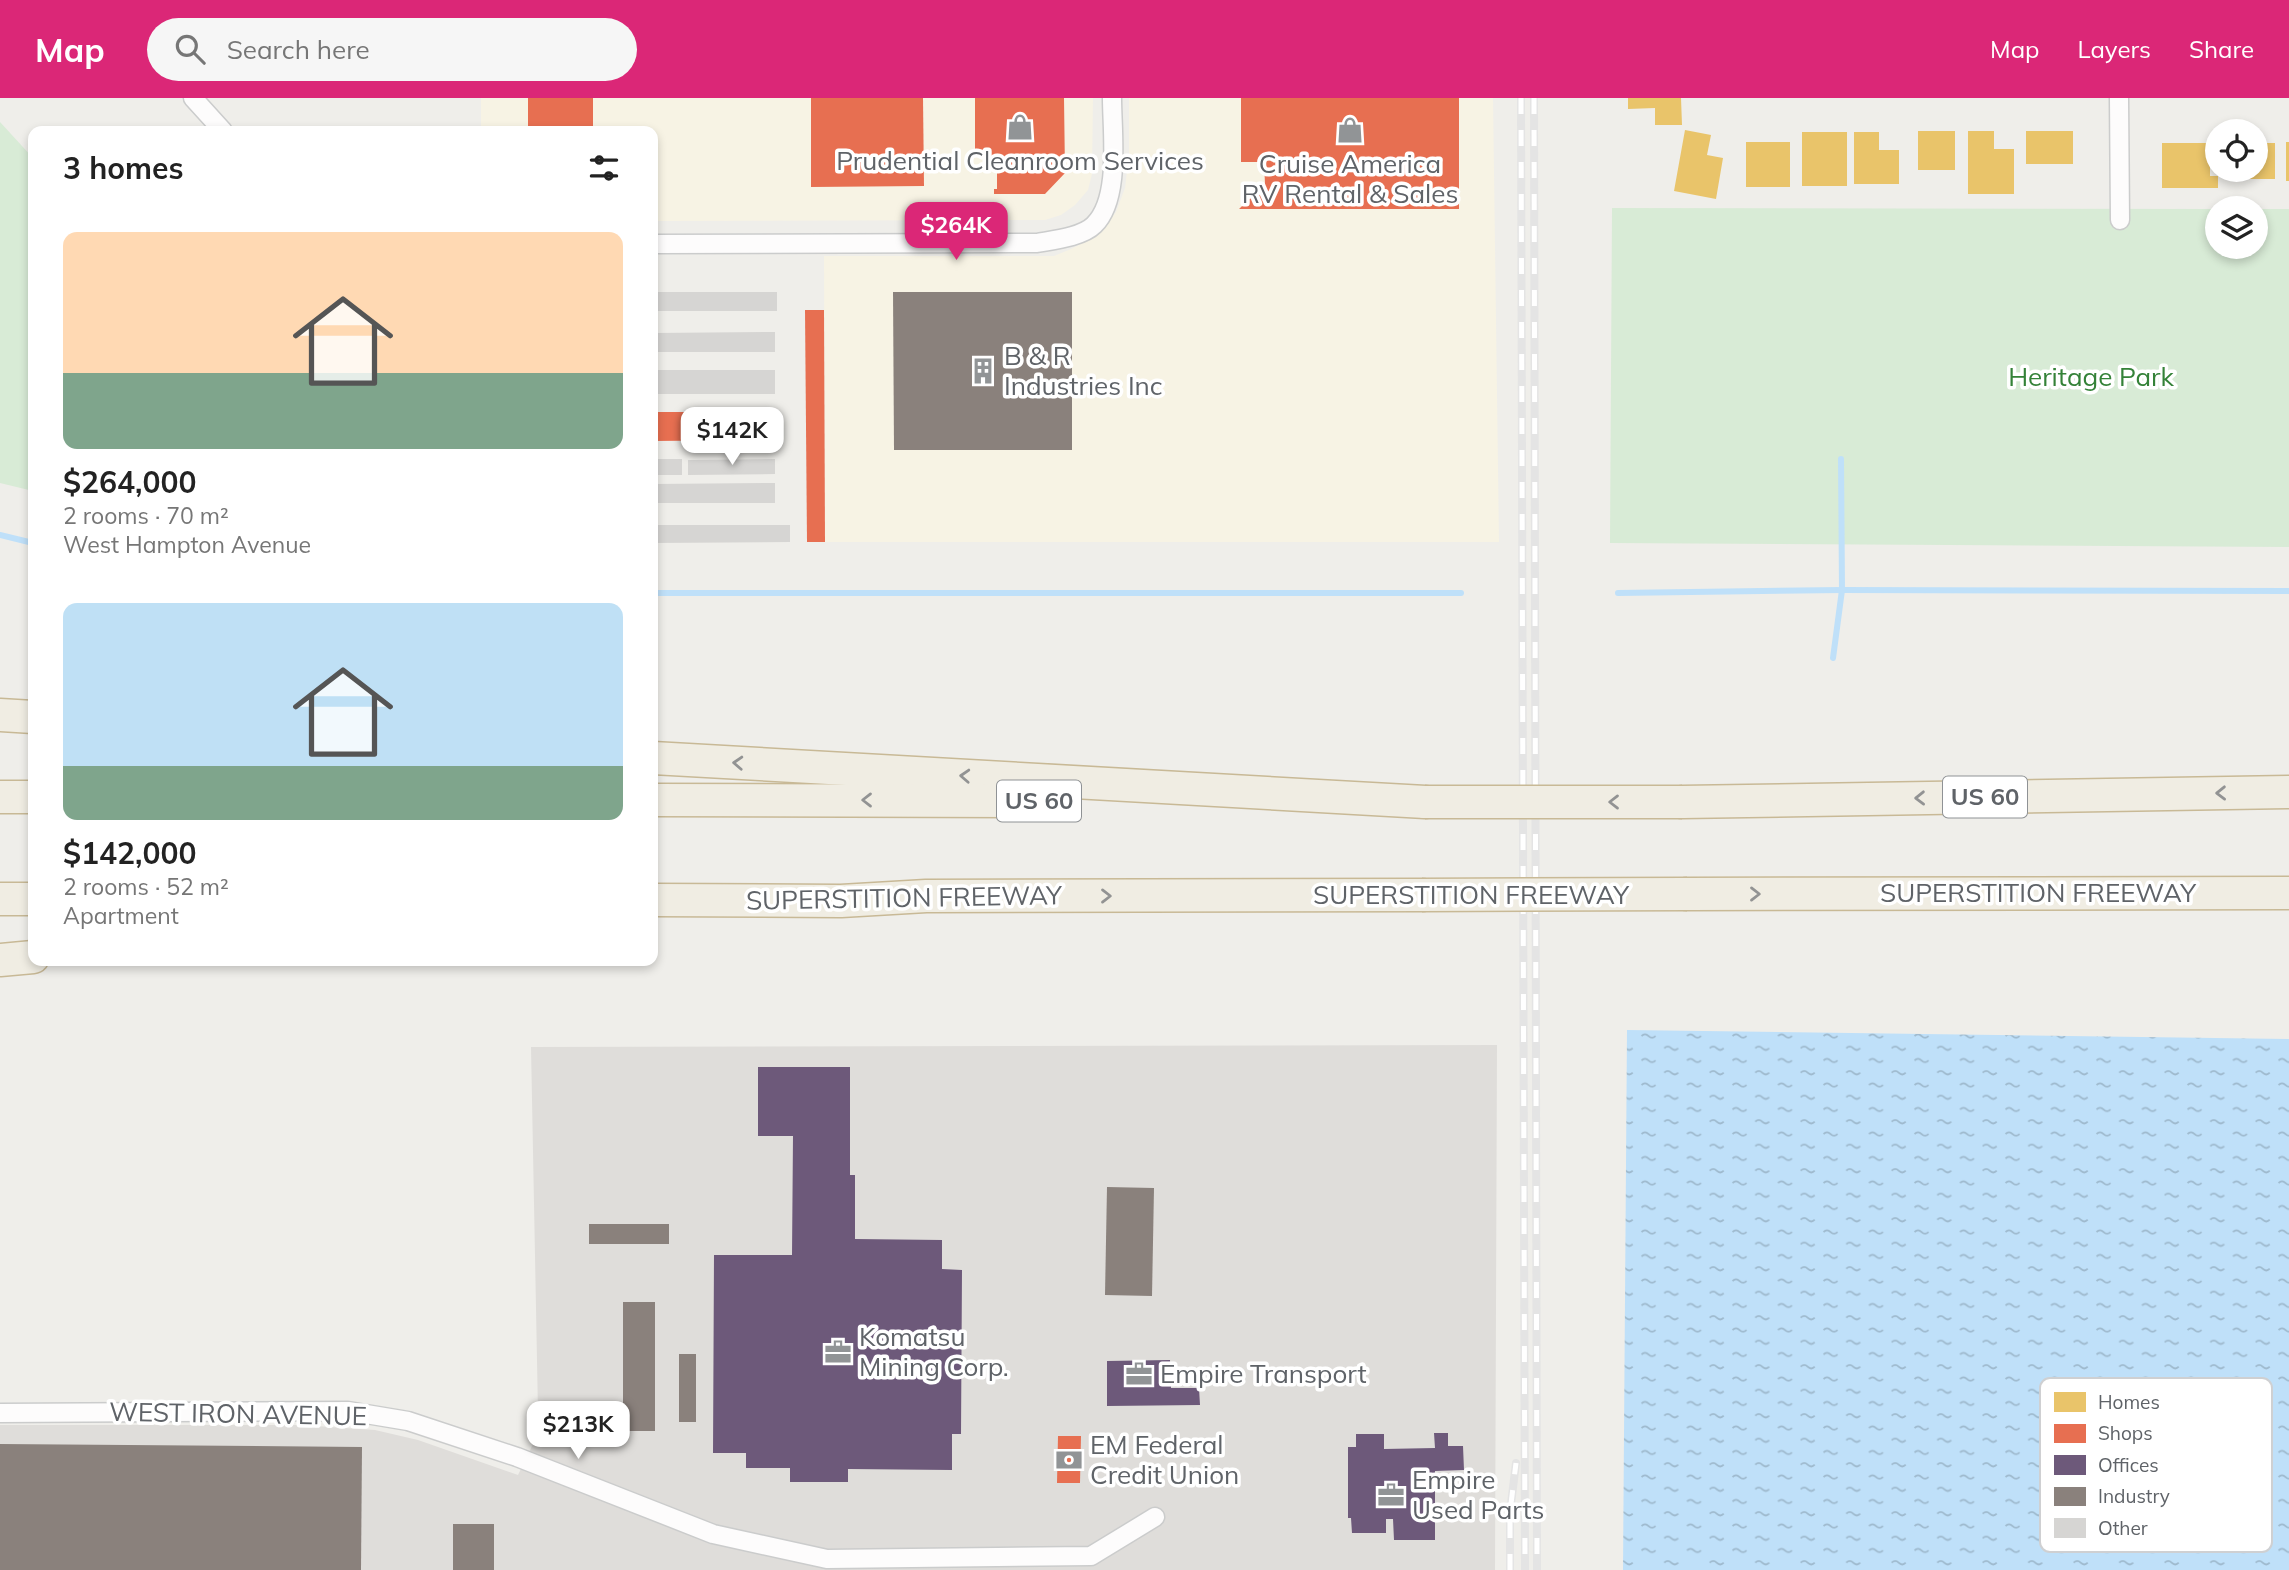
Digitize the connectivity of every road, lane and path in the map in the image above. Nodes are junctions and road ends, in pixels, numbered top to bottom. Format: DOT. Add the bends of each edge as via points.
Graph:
graph roads {
  1 [pos="193,98"];
  2 [pos="1112,98"];
  3 [pos="2119,98"];
  4 [pos="218,126"];
  5 [pos="2120,220"];
  6 [pos="658,244"];
  7 [pos="0,715"];
  8 [pos="28,717"];
  9 [pos="658,758"];
  10 [pos="2289,792"];
  11 [pos="0,797"];
  12 [pos="28,797"];
  13 [pos="658,800"];
  14 [pos="1425,802"];
  15 [pos="2289,892"];
  16 [pos="1953,894"];
  17 [pos="0,899"];
  18 [pos="28,899"];
  19 [pos="658,900"];
  20 [pos="841,901"];
  21 [pos="2289,910"];
  22 [pos="658,914"];
  23 [pos="28,957"];
  24 [pos="0,960"];
  25 [pos="0,1413"];
  26 [pos="1155,1517"];
  1 -- 4 [label="street"];
  2 -- 6 [label="street" via="1111,196 1094,226 1067,238 1037,243"];
  3 -- 5 [label="street"];
  7 -- 8 [label="highway"];
  14 -- 9 [label="highway, one-way"];
  10 -- 14 [label="highway, US 60, one-way, bridge"];
  11 -- 12 [label="highway"];
  14 -- 13 [label="highway, US 60, one-way"];
  15 -- 16 [label="highway, SUPERSTITION FREEWAY"];
  20 -- 16 [label="highway, SUPERSTITION FREEWAY, one-way, bridge" via="926,896"];
  16 -- 21 [label="highway"];
  17 -- 18 [label="highway"];
  19 -- 20 [label="highway, SUPERSTITION FREEWAY"];
  20 -- 22 [label="highway"];
  23 -- 24 [label="highway"];
  25 -- 26 [label="street, WEST IRON AVENUE" via="348,1410 408,1421 517,1457 713,1534 827,1559 1091,1556"];
}
